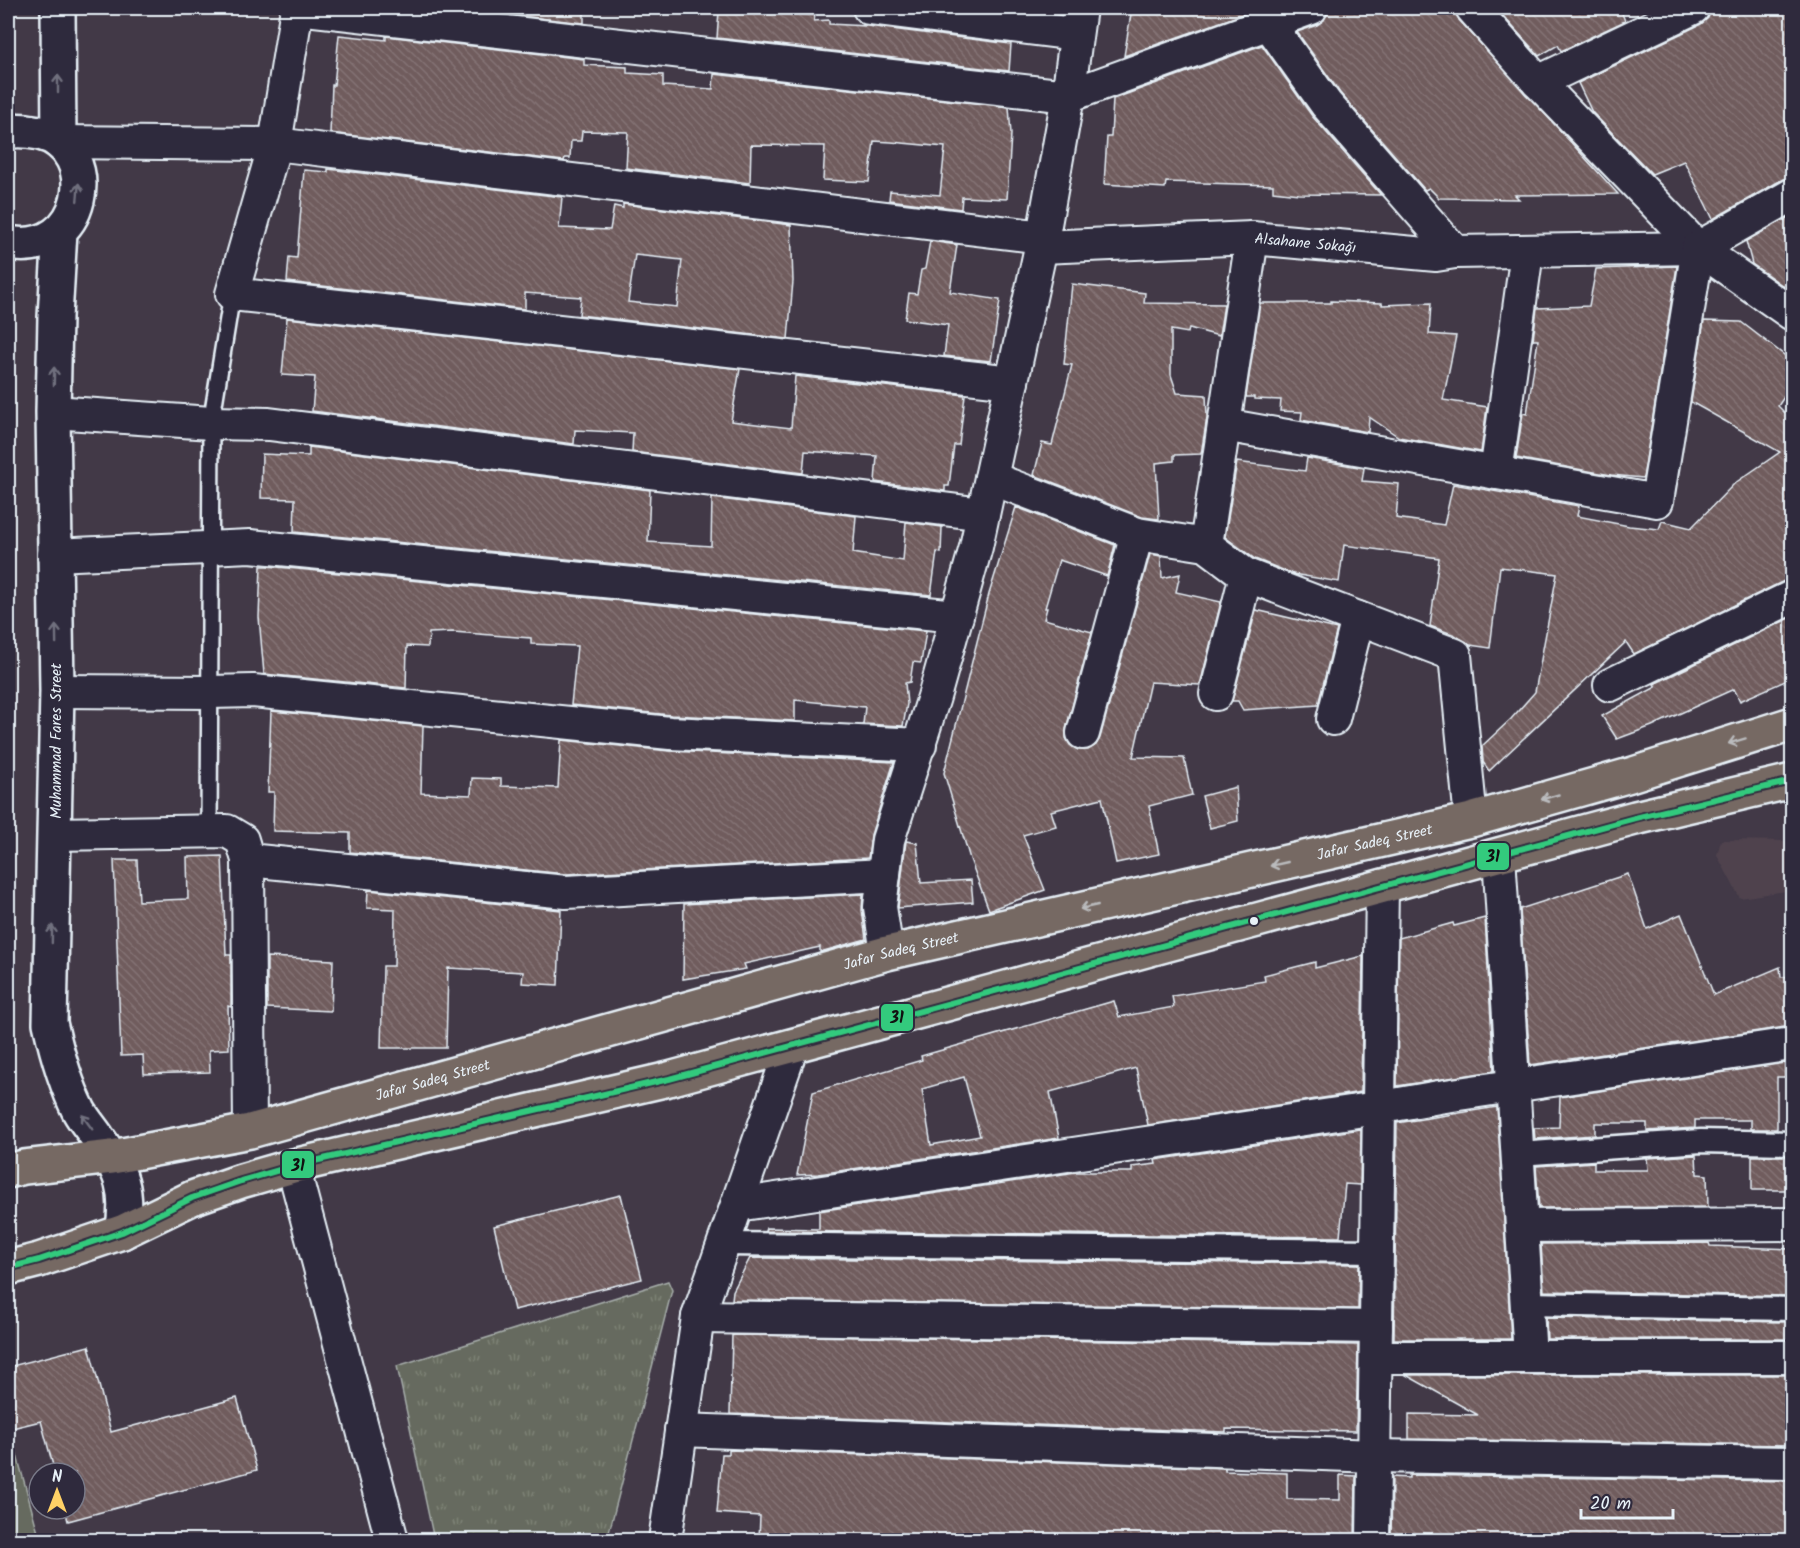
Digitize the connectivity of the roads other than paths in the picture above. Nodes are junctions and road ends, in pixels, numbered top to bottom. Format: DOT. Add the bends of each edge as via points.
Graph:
graph roads {
  1 [pos="58,8"];
  2 [pos="297,8"];
  3 [pos="869,8"];
  4 [pos="1311,8"];
  5 [pos="1473,8"];
  6 [pos="1693,8"];
  7 [pos="1078,21"];
  8 [pos="1269,24"];
  9 [pos="1538,82"];
  10 [pos="1068,96"];
  11 [pos="8,132"];
  12 [pos="58,142"];
  13 [pos="276,144"];
  14 [pos="1792,195"];
  15 [pos="60,231"];
  16 [pos="1252,238"];
  17 [pos="1042,242"];
  18 [pos="8,243"];
  19 [pos="1698,248"];
  20 [pos="1455,252"];
  21 [pos="1527,252"];
  22 [pos="232,294"];
  23 [pos="1792,314"];
  24 [pos="1012,382"];
  25 [pos="53,412"];
  26 [pos="211,423"];
  27 [pos="1224,425"];
  28 [pos="1496,473"];
  29 [pos="991,478"];
  30 [pos="983,514"];
  31 [pos="1137,534"];
  32 [pos="1206,545"];
  33 [pos="211,548"];
  34 [pos="54,555"];
  35 [pos="1246,575"];
  36 [pos="1792,597"];
  37 [pos="957,616"];
  38 [pos="1358,618"];
  39 [pos="1610,685"];
  40 [pos="57,691"];
  41 [pos="210,692"];
  42 [pos="1215,694"];
  43 [pos="1334,719"];
  44 [pos="1792,724"];
  45 [pos="1083,733"];
  46 [pos="920,745"];
  47 [pos="1792,781"];
  48 [pos="1471,820"];
  49 [pos="209,831"];
  50 [pos="55,834"];
  51 [pos="1499,855"];
  52 [pos="248,860"];
  53 [pos="884,875"];
  54 [pos="1382,886"];
  55 [pos="887,953"];
  56 [pos="1792,1044"];
  57 [pos="792,1046"];
  58 [pos="1514,1086"];
  59 [pos="1377,1108"];
  60 [pos="250,1131"];
  61 [pos="1792,1143"];
  62 [pos="1519,1154"];
  63 [pos="112,1157"];
  64 [pos="293,1166"];
  65 [pos="8,1171"];
  66 [pos="737,1205"];
  67 [pos="1792,1224"];
  68 [pos="1522,1226"];
  69 [pos="122,1232"];
  70 [pos="724,1244"];
  71 [pos="1377,1251"];
  72 [pos="8,1268"];
  73 [pos="1527,1304"];
  74 [pos="1792,1309"];
  75 [pos="698,1317"];
  76 [pos="1376,1342"];
  77 [pos="1530,1357"];
  78 [pos="1792,1357"];
  79 [pos="681,1430"];
  80 [pos="1374,1456"];
  81 [pos="1792,1463"];
  82 [pos="392,1540"];
  83 [pos="664,1540"];
  84 [pos="1373,1540"];
  12 -- 1 [label="main road, one-way"];
  2 -- 10 [label="street"];
  2 -- 13 [label="street"];
  3 -- 7 [label="street"];
  4 -- 8 [label="street"];
  5 -- 9 [label="street"];
  6 -- 9 [label="street"];
  7 -- 10 [label="street"];
  8 -- 10 [label="street"];
  8 -- 20 [label="street" via="1326,105"];
  9 -- 19 [label="street"];
  10 -- 17 [label="street"];
  11 -- 12 [label="main road" via="28,130"];
  12 -- 13 [label="street, Alsahane Sokağı"];
  15 -- 12 [label="main road, one-way" via="73,215 79,196 79,176 72,158"];
  13 -- 17 [label="street, Alsahane Sokağı"];
  13 -- 22 [label="street"];
  14 -- 19 [label="street"];
  15 -- 18 [label="main road" via="27,245"];
  25 -- 15 [label="main road, Muhammad Fares Street, one-way"];
  16 -- 17 [label="street, Alsahane Sokağı"];
  16 -- 20 [label="street, Alsahane Sokağı" via="1436,255"];
  16 -- 27 [label="street"];
  17 -- 24 [label="street"];
  19 -- 21 [label="street, Alsahane Sokağı"];
  19 -- 23 [label="street"];
  19 -- 28 [label="street" via="1657,501"];
  20 -- 21 [label="street, Alsahane Sokağı"];
  21 -- 28 [label="street"];
  22 -- 24 [label="street"];
  22 -- 26 [label="lane"];
  24 -- 29 [label="street"];
  25 -- 26 [label="street"];
  25 -- 34 [label="main road, Muhammad Fares Street"];
  26 -- 30 [label="street" via="281,426"];
  26 -- 33 [label="lane"];
  27 -- 28 [label="street"];
  27 -- 32 [label="street"];
  29 -- 30 [label="street"];
  29 -- 31 [label="street"];
  30 -- 37 [label="street"];
  31 -- 32 [label="street"];
  31 -- 45 [label="street"];
  32 -- 35 [label="street"];
  33 -- 34 [label="street"];
  33 -- 37 [label="street" via="250,546"];
  33 -- 41 [label="lane"];
  40 -- 34 [label="main road, Muhammad Fares Street, one-way"];
  35 -- 38 [label="street"];
  35 -- 42 [label="street"];
  36 -- 39 [label="street"];
  37 -- 46 [label="street"];
  38 -- 43 [label="street"];
  38 -- 48 [label="street" via="1455,655"];
  40 -- 41 [label="street"];
  40 -- 50 [label="main road, Muhammad Fares Street"];
  41 -- 46 [label="street" via="253,691 670,733"];
  41 -- 49 [label="lane"];
  44 -- 48 [label="main road, Jafar Sadeq Street, one-way"];
  46 -- 53 [label="street" via="888,840"];
  47 -- 51 [label="main road"];
  48 -- 55 [label="main road, Jafar Sadeq Street, one-way"];
  49 -- 50 [label="street"];
  49 -- 52 [label="street" via="227,831 242,840"];
  63 -- 50 [label="main road, Muhammad Fares Street, one-way" via="80,1113 62,1071 50,1023"];
  51 -- 54 [label="main road"];
  51 -- 58 [label="street"];
  52 -- 53 [label="street" via="566,892"];
  52 -- 60 [label="street"];
  53 -- 55 [label="street" via="880,907"];
  54 -- 57 [label="main road"];
  54 -- 59 [label="street"];
  55 -- 60 [label="main road, Jafar Sadeq Street"];
  56 -- 58 [label="street"];
  57 -- 64 [label="main road" via="669,1079"];
  57 -- 66 [label="street"];
  58 -- 59 [label="street"];
  58 -- 62 [label="street"];
  59 -- 66 [label="street"];
  59 -- 71 [label="street"];
  60 -- 63 [label="main road, Jafar Sadeq Street"];
  61 -- 62 [label="street" via="1701,1142"];
  62 -- 68 [label="street"];
  63 -- 65 [label="main road, Jafar Sadeq Street"];
  63 -- 69 [label="main road, Muhammad Fares Street" via="125,1194"];
  64 -- 69 [label="main road" via="192,1198"];
  64 -- 82 [label="street"];
  66 -- 70 [label="street"];
  67 -- 68 [label="street"];
  68 -- 73 [label="street"];
  69 -- 72 [label="main road"];
  70 -- 71 [label="street"];
  70 -- 75 [label="street"];
  71 -- 76 [label="street"];
  73 -- 74 [label="street"];
  73 -- 77 [label="street"];
  75 -- 76 [label="street"];
  75 -- 79 [label="street"];
  76 -- 77 [label="street"];
  76 -- 80 [label="street"];
  77 -- 78 [label="street"];
  79 -- 80 [label="street"];
  79 -- 83 [label="street"];
  80 -- 81 [label="street"];
  80 -- 84 [label="street"];
}
